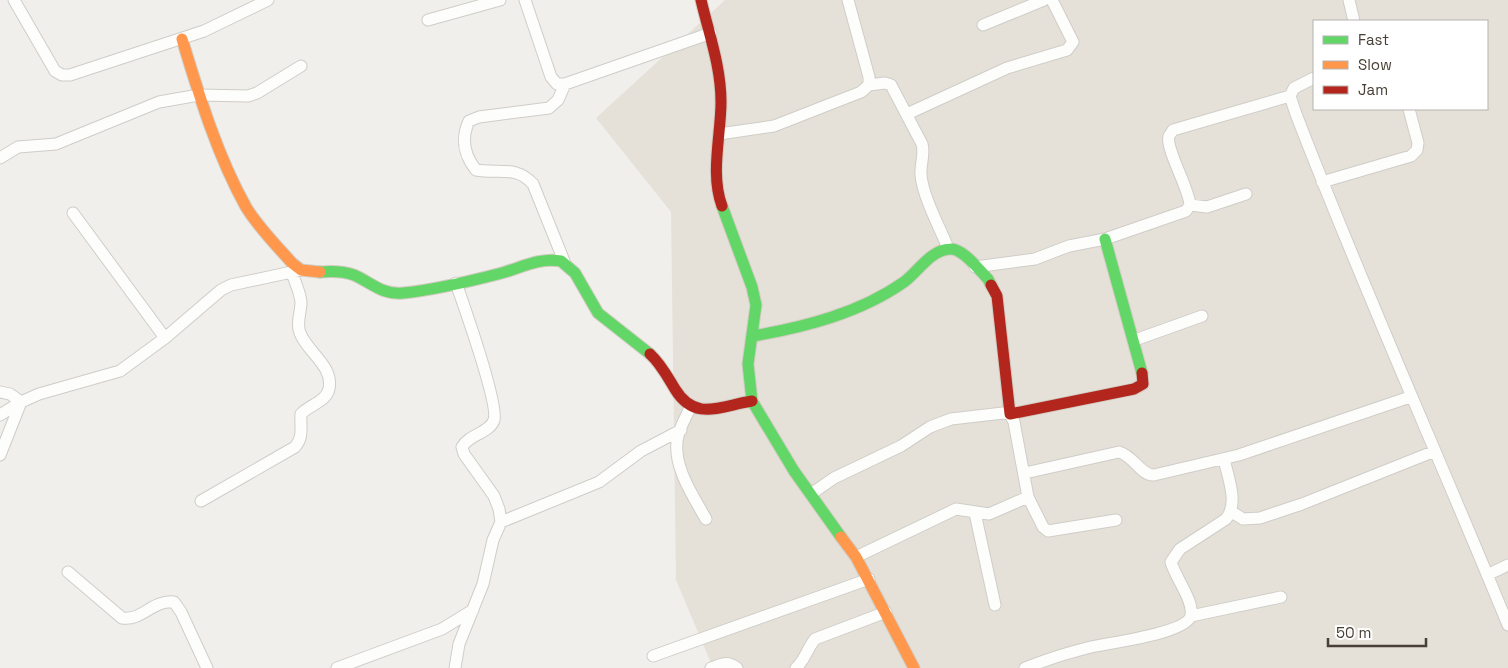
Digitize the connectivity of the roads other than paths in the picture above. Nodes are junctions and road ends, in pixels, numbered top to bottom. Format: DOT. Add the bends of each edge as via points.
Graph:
graph roads {
  1 [pos="14,0"];
  2 [pos="268,0"];
  3 [pos="500,0"];
  4 [pos="525,0"];
  5 [pos="701,0"];
  6 [pos="848,0"];
  7 [pos="1044,0"];
  8 [pos="1052,0"];
  9 [pos="1349,0"];
  10 [pos="428,20"];
  11 [pos="1354,20"];
  12 [pos="983,25"];
  13 [pos="711,34"];
  14 [pos="182,39"];
  15 [pos="301,66"];
  16 [pos="1313,78"];
  17 [pos="565,84"];
  18 [pos="869,86"];
  19 [pos="199,95"];
  20 [pos="1290,96"];
  21 [pos="1408,110"];
  22 [pos="907,114"];
  23 [pos="720,134"];
  24 [pos="0,158"];
  25 [pos="1322,182"];
  26 [pos="1246,194"];
  27 [pos="1190,205"];
  28 [pos="73,213"];
  29 [pos="1106,239"];
  30 [pos="948,248"];
  31 [pos="564,262"];
  32 [pos="975,267"];
  33 [pos="297,271"];
  34 [pos="456,283"];
  35 [pos="1202,316"];
  36 [pos="752,336"];
  37 [pos="165,338"];
  38 [pos="1135,340"];
  39 [pos="0,392"];
  40 [pos="1410,397"];
  41 [pos="21,402"];
  42 [pos="752,402"];
  43 [pos="690,408"];
  44 [pos="1010,414"];
  45 [pos="0,415"];
  46 [pos="681,430"];
  47 [pos="1435,451"];
  48 [pos="0,455"];
  49 [pos="1224,459"];
  50 [pos="1025,473"];
  51 [pos="811,494"];
  52 [pos="1028,498"];
  53 [pos="201,501"];
  54 [pos="1232,512"];
  55 [pos="975,513"];
  56 [pos="706,519"];
  57 [pos="1116,520"];
  58 [pos="501,522"];
  59 [pos="856,557"];
  60 [pos="1508,564"];
  61 [pos="68,572"];
  62 [pos="1487,575"];
  63 [pos="869,579"];
  64 [pos="1281,597"];
  65 [pos="995,605"];
  66 [pos="473,610"];
  67 [pos="886,612"];
  68 [pos="1191,616"];
  69 [pos="1508,625"];
  70 [pos="653,656"];
  71 [pos="207,668"];
  72 [pos="337,668"];
  73 [pos="455,668"];
  74 [pos="711,668"];
  75 [pos="737,668"];
  76 [pos="796,668"];
  77 [pos="914,668"];
  78 [pos="1025,668"];
  1 -- 14 [label="street" via="55,71 62,75"];
  2 -- 14 [label="street"];
  3 -- 10 [label="street"];
  4 -- 17 [label="street" via="551,77 558,84"];
  5 -- 13 [label="street"];
  6 -- 18 [label="street"];
  7 -- 12 [label="street"];
  8 -- 22 [label="street" via="1073,42 1067,50 1007,68"];
  9 -- 11 [label="street"];
  13 -- 17 [label="street"];
  13 -- 23 [label="street" via="718,68"];
  14 -- 19 [label="street"];
  15 -- 19 [label="street" via="248,96"];
  16 -- 20 [label="street" via="1294,88"];
  17 -- 31 [label="street" via="558,100 549,108 479,117 469,121 463,132 468,160 476,170 515,172 525,175 533,184"];
  18 -- 22 [label="street" via="891,85"];
  18 -- 23 [label="street" via="862,92 774,126"];
  19 -- 24 [label="street" via="143,107 56,144 18,147"];
  19 -- 33 [label="street" via="246,206"];
  20 -- 25 [label="street"];
  20 -- 27 [label="street" via="1174,130 1169,136 1169,145 1189,194"];
  21 -- 25 [label="street" via="1418,143 1411,156"];
  22 -- 30 [label="street" via="925,153 921,175"];
  23 -- 36 [label="street" via="717,177 720,201 752,287 756,305"];
  25 -- 40 [label="street"];
  26 -- 27 [label="street" via="1207,207"];
  27 -- 29 [label="street" via="1186,212"];
  28 -- 37 [label="street"];
  29 -- 32 [label="street" via="1074,245 1025,261"];
  29 -- 38 [label="street"];
  30 -- 32 [label="street" via="958,250"];
  30 -- 36 [label="street" via="938,252 899,285 853,310 802,326"];
  31 -- 34 [label="street" via="552,259"];
  31 -- 43 [label="street" via="603,318 658,362"];
  32 -- 44 [label="street" via="988,279 999,303"];
  33 -- 34 [label="street" via="337,271 354,275 391,294"];
  33 -- 37 [label="street" via="221,290"];
  33 -- 53 [label="street" via="301,301 299,332 327,371 329,391 323,400 302,414 302,433 294,447"];
  34 -- 58 [label="street" via="495,414 491,424 462,447 494,496"];
  35 -- 38 [label="street"];
  36 -- 42 [label="street" via="748,364"];
  37 -- 41 [label="street" via="120,371"];
  38 -- 44 [label="street" via="1144,380 1140,387"];
  39 -- 41 [label="street"];
  40 -- 47 [label="street"];
  40 -- 49 [label="street"];
  41 -- 45 [label="street"];
  41 -- 48 [label="street"];
  42 -- 43 [label="street" via="700,410"];
  42 -- 51 [label="street"];
  43 -- 46 [label="street"];
  44 -- 50 [label="street"];
  44 -- 51 [label="street" via="1003,412 951,420 930,427"];
  46 -- 56 [label="street" via="677,448 679,462 688,487"];
  46 -- 58 [label="street" via="641,451 599,482"];
  47 -- 54 [label="street" via="1260,518 1244,519"];
  47 -- 62 [label="street"];
  49 -- 50 [label="street" via="1150,476 1133,458 1119,452"];
  49 -- 54 [label="street"];
  50 -- 52 [label="street"];
  51 -- 59 [label="street"];
  52 -- 55 [label="street" via="989,514"];
  52 -- 57 [label="street" via="1048,531"];
  54 -- 68 [label="street" via="1180,549 1171,562 1191,608"];
  55 -- 59 [label="street" via="956,509"];
  55 -- 65 [label="street"];
  58 -- 66 [label="street"];
  59 -- 63 [label="street"];
  60 -- 62 [label="street"];
  61 -- 71 [label="street" via="122,618 132,620 162,601 174,602"];
  62 -- 69 [label="street"];
  63 -- 67 [label="street"];
  63 -- 70 [label="street"];
  64 -- 68 [label="street"];
  66 -- 72 [label="street" via="442,629"];
  66 -- 73 [label="street" via="459,644"];
  67 -- 76 [label="street" via="815,639"];
  67 -- 77 [label="street"];
  68 -- 78 [label="street" via="1180,626 1158,634 1087,648"];
  74 -- 75 [label="street" via="726,662"];
}
